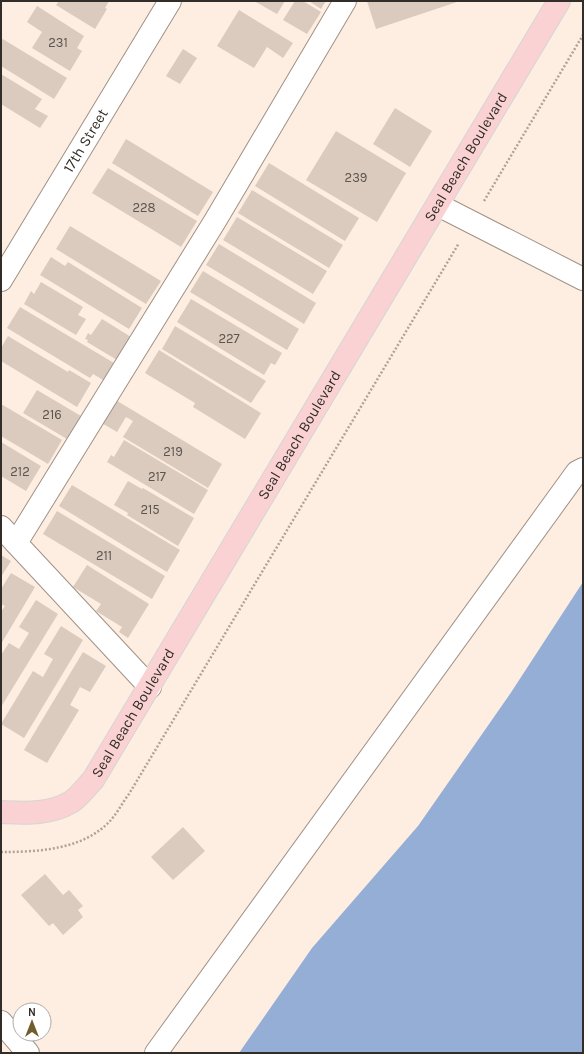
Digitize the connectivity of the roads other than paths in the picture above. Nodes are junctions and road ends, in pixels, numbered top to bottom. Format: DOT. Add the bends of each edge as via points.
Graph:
graph roads {
  1 [pos="170,1"];
  2 [pos="345,1"];
  3 [pos="559,1"];
  4 [pos="438,205"];
  5 [pos="1,280"];
  6 [pos="583,280"];
  7 [pos="583,469"];
  8 [pos="1,527"];
  9 [pos="16,543"];
  10 [pos="150,686"];
  11 [pos="1,812"];
  12 [pos="1,1022"];
  13 [pos="28,1053"];
  14 [pos="156,1053"];
  1 -- 5 [label="street, 17th Street"];
  2 -- 9 [label="street" via="215,221"];
  3 -- 4 [label="main road, Seal Beach Boulevard"];
  4 -- 6 [label="street"];
  4 -- 10 [label="main road, Seal Beach Boulevard"];
  7 -- 14 [label="street" via="577,472"];
  8 -- 9 [label="street"];
  9 -- 10 [label="street"];
  10 -- 11 [label="main road, Seal Beach Boulevard" via="93,780 72,802 38,813"];
  12 -- 13 [label="street"];
}
